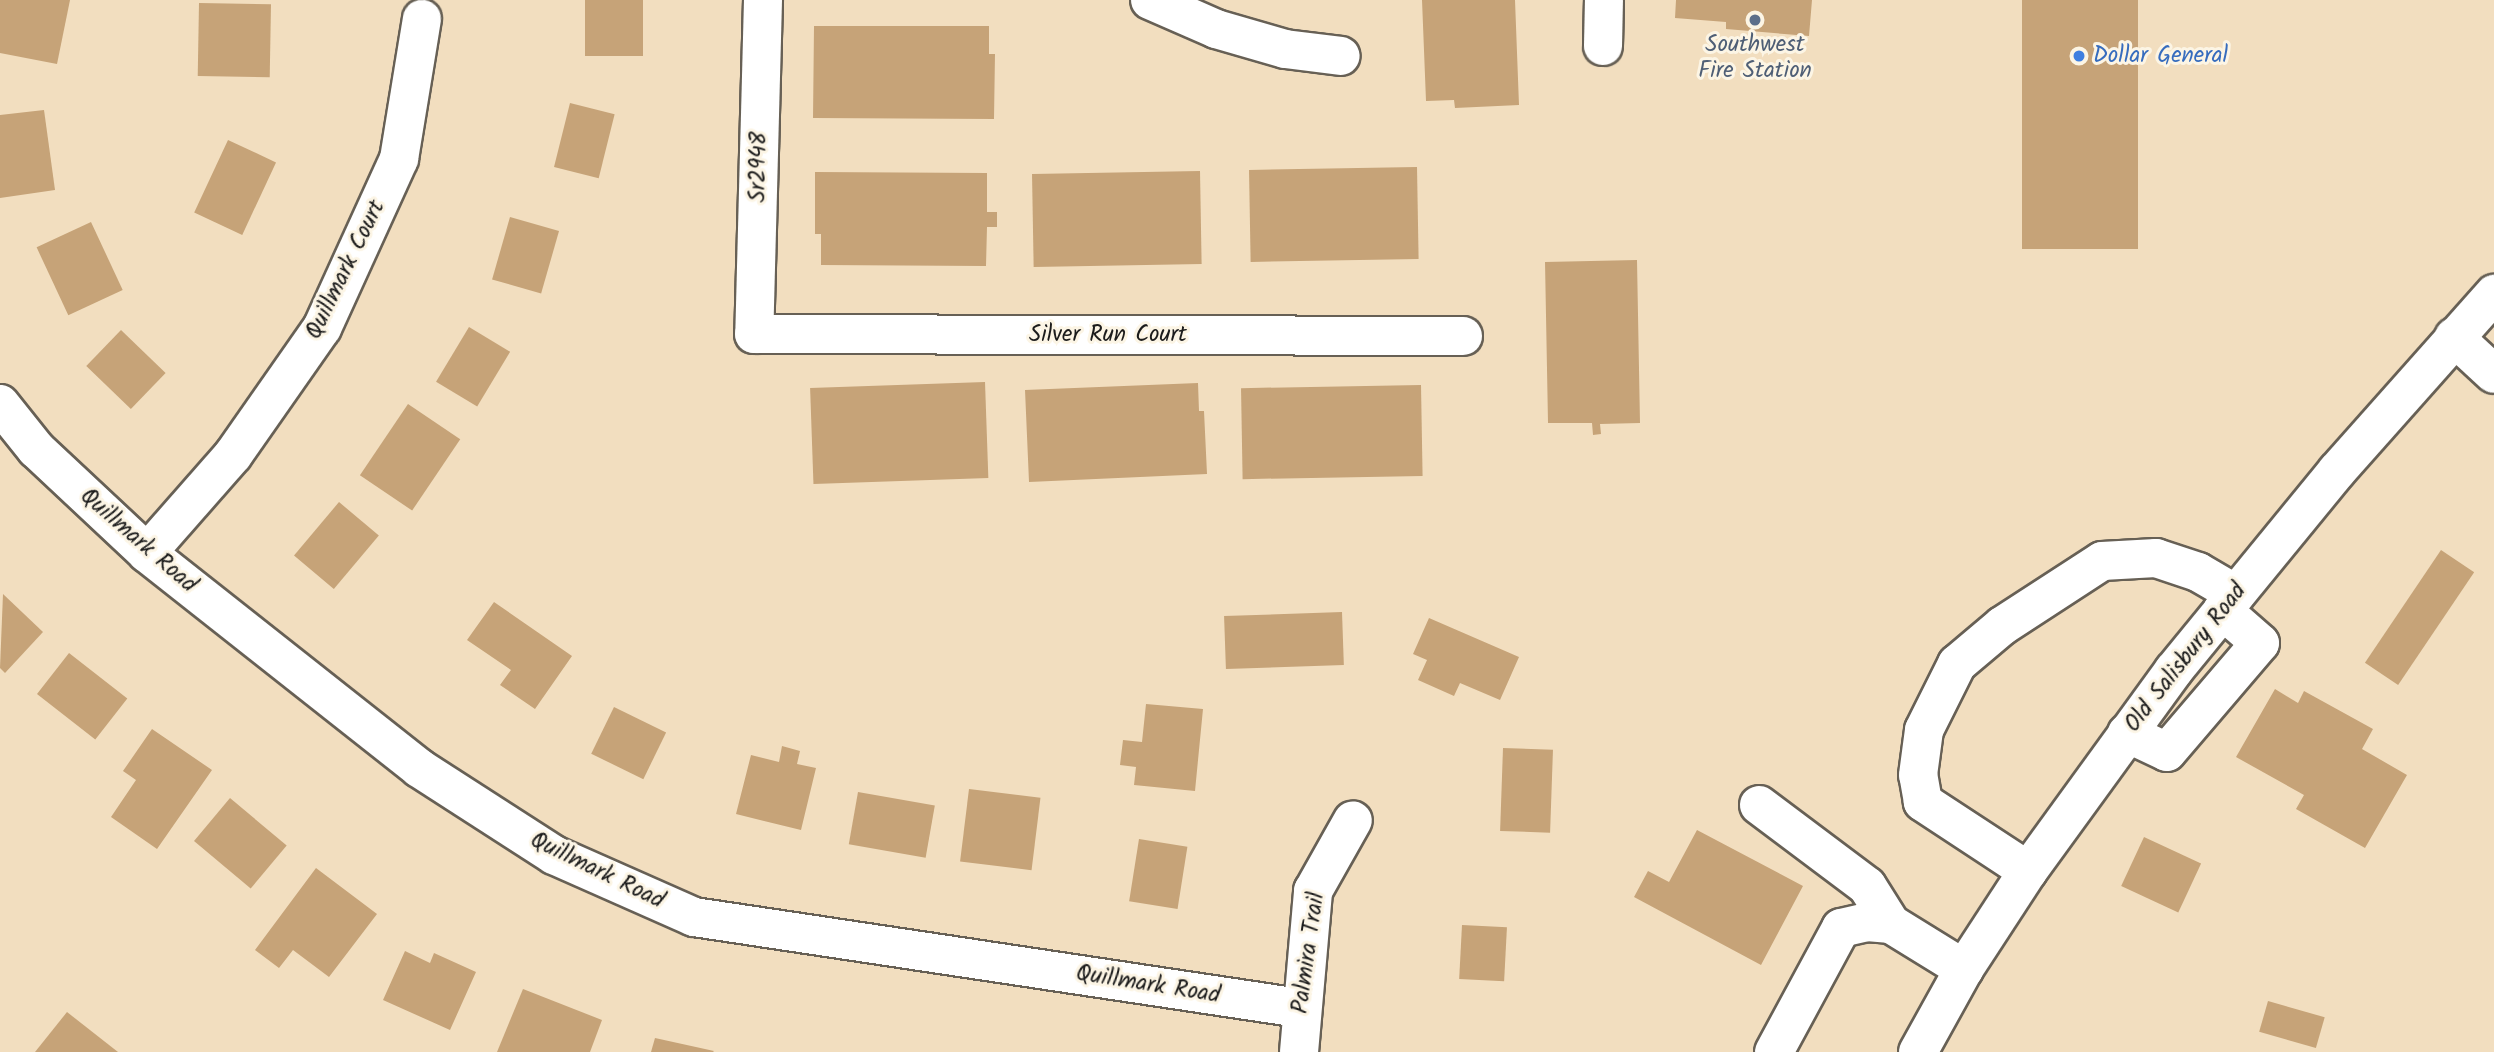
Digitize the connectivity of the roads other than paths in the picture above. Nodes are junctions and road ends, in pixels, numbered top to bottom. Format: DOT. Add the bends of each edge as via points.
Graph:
graph roads {
  1 [pos="763,0"];
  2 [pos="1150,0"];
  3 [pos="1604,0"];
  4 [pos="422,19"];
  5 [pos="1602,46"];
  6 [pos="1341,56"];
  7 [pos="2494,294"];
  8 [pos="754,334"];
  9 [pos="1463,336"];
  10 [pos="2454,337"];
  11 [pos="2494,374"];
  12 [pos="0,404"];
  13 [pos="147,553"];
  14 [pos="2229,602"];
  15 [pos="2127,733"];
  16 [pos="1759,805"];
  17 [pos="1353,820"];
  18 [pos="2028,872"];
  19 [pos="1891,924"];
  20 [pos="1964,969"];
  21 [pos="1299,1008"];
  22 [pos="1299,1052"];
  23 [pos="1774,1052"];
  24 [pos="1918,1052"];
  1 -- 8 [label="street, Sr2948"];
  2 -- 6 [label="street" via="1285,50"];
  3 -- 5 [label="street"];
  4 -- 13 [label="street, Quillmark Court" via="399,159 322,328 233,455"];
  7 -- 10 [label="street, Old Salisbury Road"];
  8 -- 9 [label="street, Silver Run Court"];
  10 -- 11 [label="street"];
  10 -- 14 [label="street, Old Salisbury Road"];
  12 -- 13 [label="street, Quillmark Road" via="36,449"];
  13 -- 21 [label="street, Quillmark Road" via="419,768 554,855 694,917"];
  14 -- 15 [label="street, Old Salisbury Road"];
  14 -- 15 [label="street" via="2260,643 2167,752"];
  14 -- 18 [label="street" via="2198,572 2156,558 2102,561 2013,618 1958,664 1924,730 1918,775 1923,802"];
  15 -- 18 [label="street, Old Salisbury Road"];
  16 -- 19 [label="street" via="1867,886"];
  17 -- 21 [label="street, Palmira Trail" via="1313,891"];
  18 -- 20 [label="street, Old Salisbury Road"];
  19 -- 20 [label="street"];
  19 -- 23 [label="street" via="1867,922 1842,928"];
  20 -- 24 [label="street, Old Salisbury Road"];
  21 -- 22 [label="street, Palmira Trail"];
}
